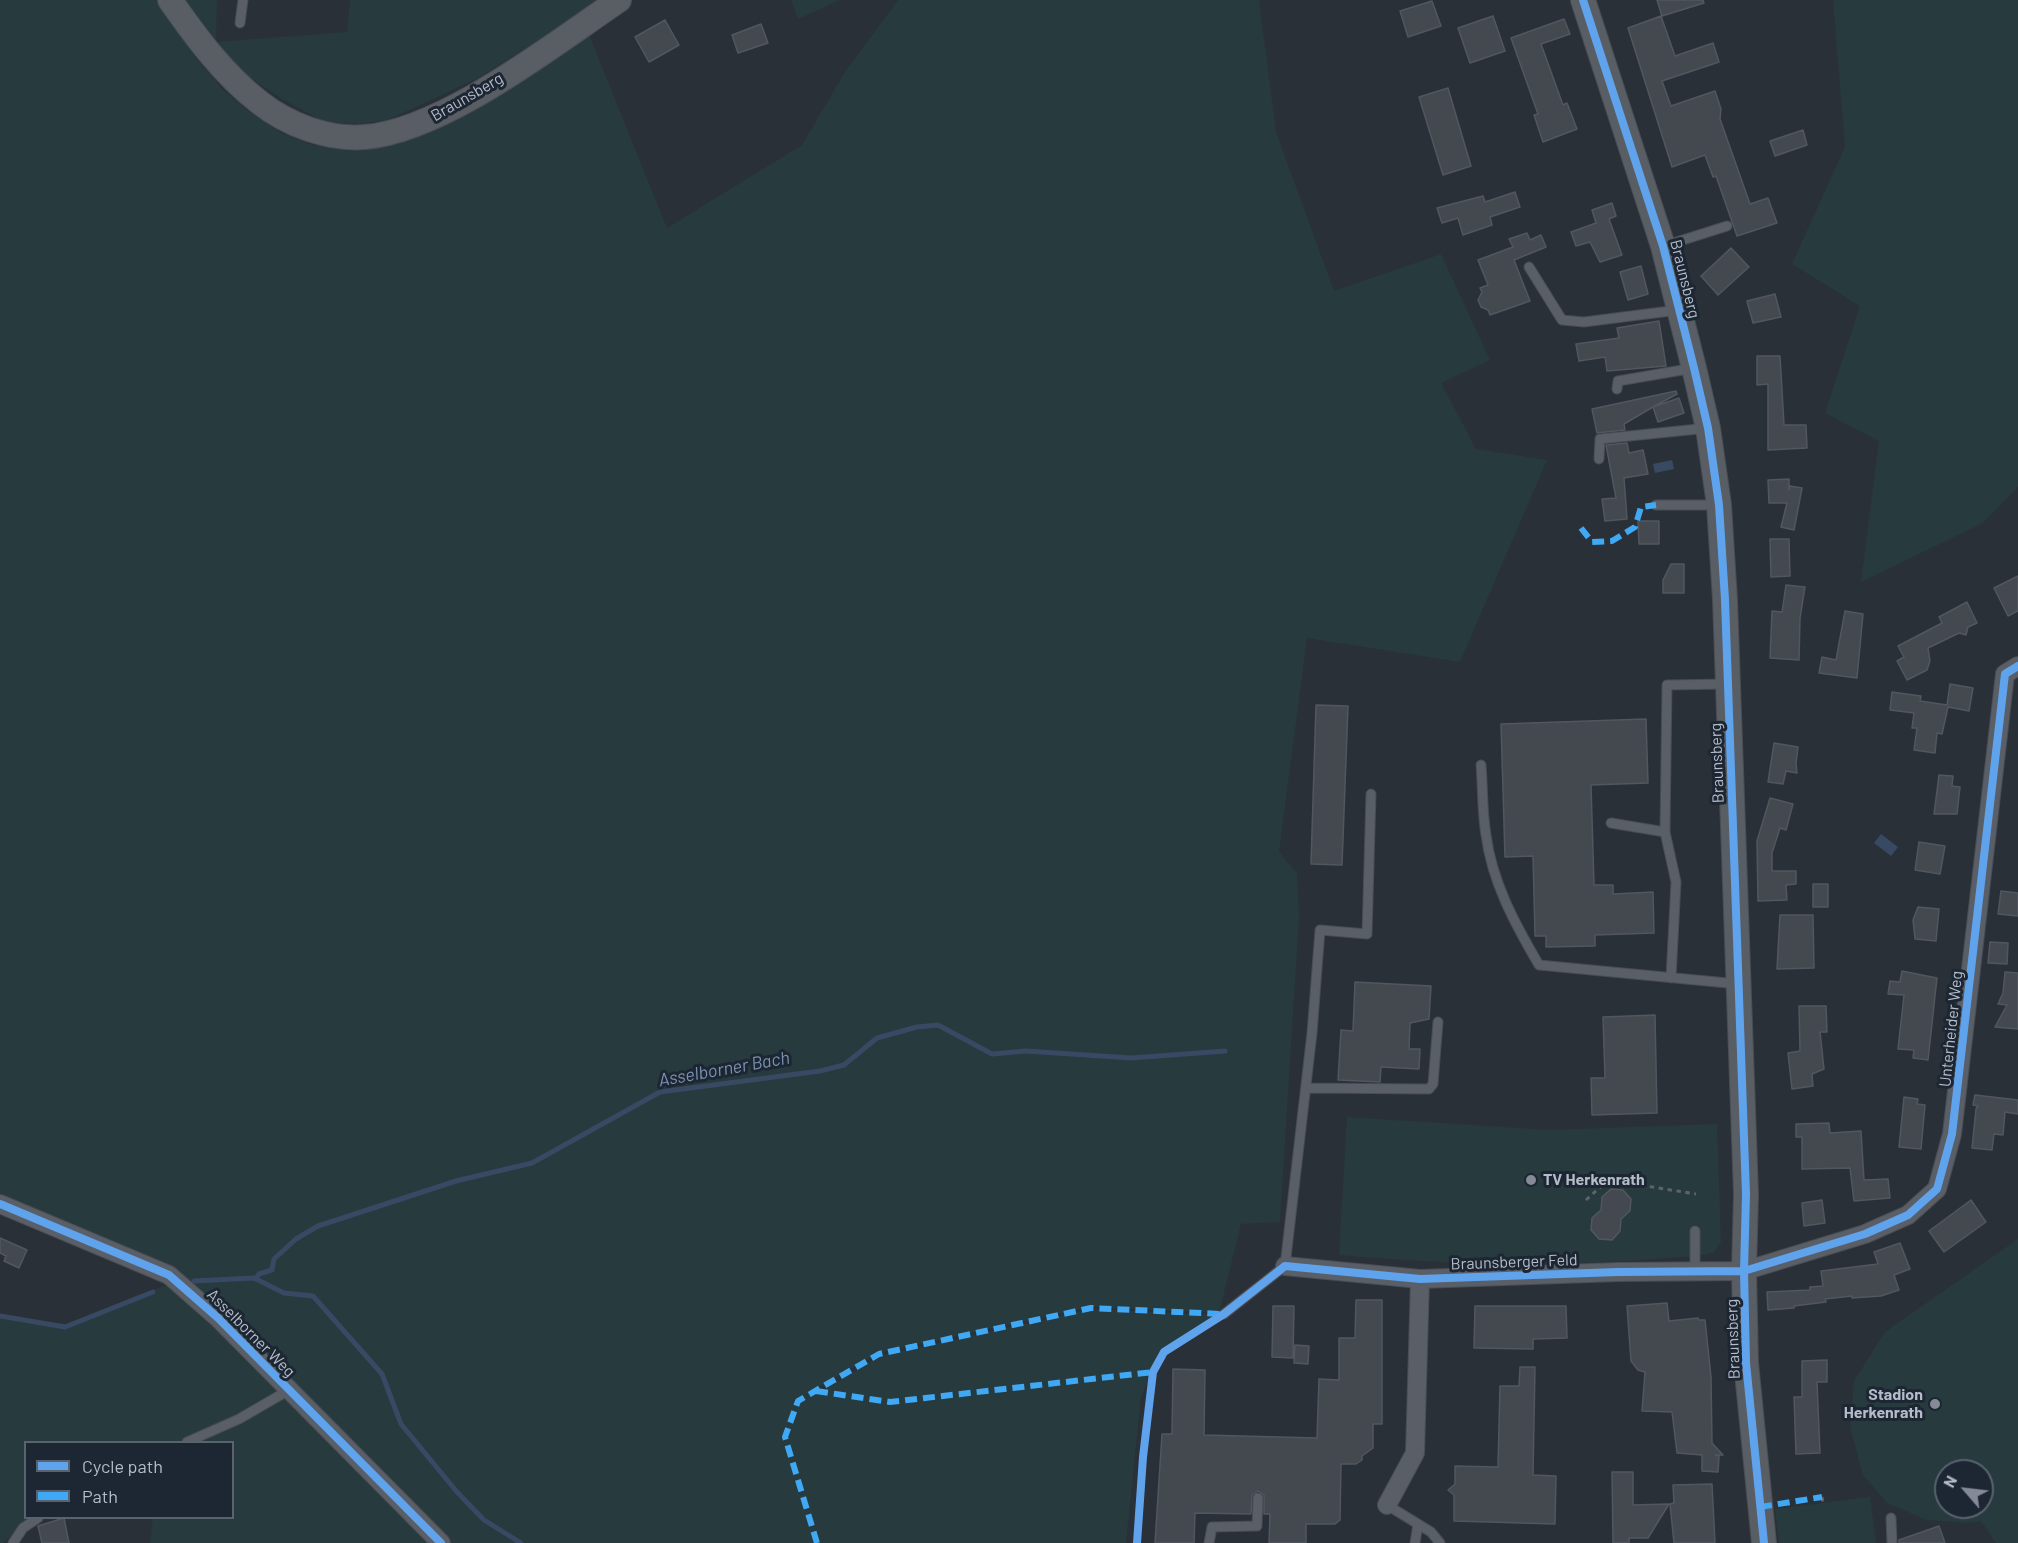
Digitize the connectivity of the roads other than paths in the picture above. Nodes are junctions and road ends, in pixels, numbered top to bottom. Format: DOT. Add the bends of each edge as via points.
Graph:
graph roads {
  1 [pos="170,0"];
  2 [pos="243,0"];
  3 [pos="619,0"];
  4 [pos="1583,0"];
  5 [pos="240,23"];
  6 [pos="1727,226"];
  7 [pos="1663,246"];
  8 [pos="1529,267"];
  9 [pos="1678,310"];
  10 [pos="1694,368"];
  11 [pos="1617,389"];
  12 [pos="1708,428"];
  13 [pos="1599,459"];
  14 [pos="1656,505"];
  15 [pos="1719,505"];
  16 [pos="2018,666"];
  17 [pos="1728,684"];
  18 [pos="1481,765"];
  19 [pos="1371,794"];
  20 [pos="1611,823"];
  21 [pos="1665,832"];
  22 [pos="1671,978"];
  23 [pos="1738,984"];
  24 [pos="1438,1022"];
  25 [pos="1306,1088"];
  26 [pos="0,1204"];
  27 [pos="1695,1231"];
  28 [pos="1285,1266"];
  29 [pos="1695,1271"];
  30 [pos="1744,1271"];
  31 [pos="1420,1279"];
  32 [pos="1224,1314"];
  33 [pos="289,1390"];
  34 [pos="191,1441"];
  35 [pos="1258,1498"];
  36 [pos="1387,1505"];
  37 [pos="1891,1518"];
  38 [pos="36,1519"];
  39 [pos="1418,1524"];
  40 [pos="13,1543"];
  41 [pos="441,1543"];
  42 [pos="1209,1543"];
  43 [pos="1414,1543"];
  44 [pos="1440,1543"];
  45 [pos="1764,1543"];
  46 [pos="1892,1543"];
  1 -- 3 [label="main road, Braunsberg" via="211,57 261,104 290,122 319,132 365,137 433,117"];
  2 -- 5 [label="lane"];
  4 -- 7 [label="main road, Braunsberg"];
  6 -- 7 [label="lane"];
  7 -- 9 [label="main road, Braunsberg"];
  8 -- 9 [label="lane" via="1562,321 1584,322"];
  9 -- 10 [label="main road, Braunsberg"];
  10 -- 11 [label="lane" via="1618,381"];
  10 -- 12 [label="main road, Braunsberg"];
  12 -- 13 [label="lane" via="1600,439"];
  12 -- 15 [label="main road, Braunsberg"];
  14 -- 15 [label="lane"];
  15 -- 17 [label="main road, Braunsberg"];
  16 -- 30 [label="street, Unterheider Weg" via="2005,674 1963,1052 1952,1134 1937,1189 1908,1215 1865,1234"];
  17 -- 21 [label="lane" via="1667,685"];
  17 -- 23 [label="main road, Braunsberg"];
  18 -- 22 [label="lane" via="1486,835 1493,868 1511,917 1539,964"];
  19 -- 25 [label="lane" via="1367,934 1320,930"];
  20 -- 21 [label="lane"];
  21 -- 22 [label="lane" via="1676,882"];
  22 -- 23 [label="lane"];
  23 -- 30 [label="main road, Braunsberg" via="1746,1194"];
  24 -- 25 [label="lane" via="1433,1084 1429,1089"];
  25 -- 28 [label="lane"];
  26 -- 33 [label="street, Asselborner Weg" via="169,1275"];
  27 -- 29 [label="lane"];
  28 -- 31 [label="street, Braunsberger Feld"];
  28 -- 32 [label="lane"];
  29 -- 30 [label="street, Braunsberger Feld"];
  29 -- 31 [label="street, Braunsberger Feld"];
  30 -- 45 [label="main road, Braunsberg" via="1746,1363"];
  31 -- 36 [label="street" via="1415,1453"];
  33 -- 34 [label="lane"];
  33 -- 41 [label="street, Asselborner Weg"];
  35 -- 42 [label="lane" via="1257,1526 1212,1527"];
  36 -- 39 [label="lane"];
  37 -- 46 [label="lane"];
  38 -- 40 [label="lane" via="23,1528"];
  39 -- 43 [label="lane"];
  39 -- 44 [label="lane"];
}
